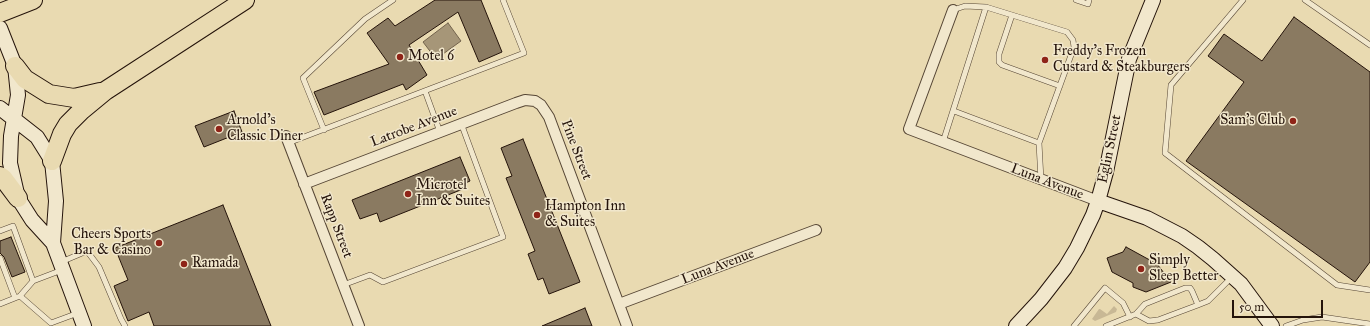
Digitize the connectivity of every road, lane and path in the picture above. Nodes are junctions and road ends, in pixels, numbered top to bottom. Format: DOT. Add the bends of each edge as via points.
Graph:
graph roads {
  1 [pos="33,0"];
  2 [pos="245,0"];
  3 [pos="393,0"];
  4 [pos="503,0"];
  5 [pos="1076,0"];
  6 [pos="1089,0"];
  7 [pos="1153,0"];
  8 [pos="1243,0"];
  9 [pos="1305,0"];
  10 [pos="1311,2"];
  11 [pos="986,7"];
  12 [pos="953,10"];
  13 [pos="0,13"];
  14 [pos="1012,15"];
  15 [pos="0,28"];
  16 [pos="1370,45"];
  17 [pos="15,66"];
  18 [pos="1060,86"];
  19 [pos="105,91"];
  20 [pos="425,91"];
  21 [pos="535,100"];
  22 [pos="0,108"];
  23 [pos="954,111"];
  24 [pos="14,119"];
  25 [pos="462,124"];
  26 [pos="324,130"];
  27 [pos="440,132"];
  28 [pos="287,140"];
  29 [pos="943,142"];
  30 [pos="1039,143"];
  31 [pos="52,161"];
  32 [pos="0,176"];
  33 [pos="1041,180"];
  34 [pos="304,184"];
  35 [pos="18,198"];
  36 [pos="1098,201"];
  37 [pos="816,230"];
  38 [pos="0,231"];
  39 [pos="53,243"];
  40 [pos="0,258"];
  41 [pos="62,266"];
  42 [pos="1232,276"];
  43 [pos="33,281"];
  44 [pos="343,285"];
  45 [pos="1370,290"];
  46 [pos="17,297"];
  47 [pos="0,304"];
  48 [pos="619,304"];
  49 [pos="1198,305"];
  50 [pos="79,312"];
  51 [pos="1136,314"];
  52 [pos="1130,317"];
  53 [pos="1022,323"];
  54 [pos="1370,324"];
  55 [pos="84,326"];
  56 [pos="125,326"];
  57 [pos="359,326"];
  58 [pos="627,326"];
  59 [pos="1074,326"];
  60 [pos="1106,326"];
  61 [pos="1272,326"];
  62 [pos="1286,326"];
  1 -- 13 [label="highway"];
  2 -- 19 [label="highway"];
  3 -- 26 [label="lane" via="365,19 303,78"];
  4 -- 20 [label="lane" via="524,53"];
  5 -- 6 [label="lane" via="1088,4"];
  7 -- 36 [label="street, Eglin Street" via="1129,59"];
  8 -- 45 [label="lane" via="1171,85 1165,153 1337,285"];
  9 -- 10 [label="lane"];
  10 -- 16 [label="lane"];
  11 -- 12 [label="lane" via="965,6"];
  11 -- 14 [label="lane"];
  11 -- 23 [label="lane"];
  12 -- 29 [label="street, Luna Avenue" via="909,129"];
  14 -- 18 [label="lane" via="998,54 999,62"];
  14 -- 18 [label="lane" via="1067,32 1073,40 1074,47"];
  15 -- 17 [label="street"];
  17 -- 19 [label="highway" via="25,79 49,94 74,98"];
  17 -- 24 [label="street" via="18,95"];
  18 -- 30 [label="lane"];
  19 -- 31 [label="highway" via="68,124"];
  20 -- 26 [label="lane"];
  20 -- 27 [label="lane"];
  21 -- 25 [label="street, Latrobe Avenue" via="516,102"];
  21 -- 48 [label="street, Pine Street" via="549,117"];
  22 -- 24 [label="street"];
  23 -- 29 [label="lane"];
  23 -- 30 [label="lane"];
  24 -- 31 [label="street" via="37,137"];
  24 -- 35 [label="street" via="10,162"];
  25 -- 27 [label="street, Latrobe Avenue"];
  25 -- 44 [label="lane" via="503,237 383,282 370,275"];
  26 -- 28 [label="lane"];
  27 -- 34 [label="street, Latrobe Avenue"];
  28 -- 34 [label="street, Rapp Street"];
  29 -- 33 [label="street, Luna Avenue"];
  30 -- 33 [label="lane"];
  31 -- 39 [label="street" via="56,201"];
  32 -- 35 [label="highway"];
  33 -- 36 [label="street, Luna Avenue"];
  34 -- 44 [label="street, Rapp Street"];
  35 -- 39 [label="street" via="32,220"];
  36 -- 42 [label="street, Luna Avenue" via="1147,218 1182,236"];
  36 -- 53 [label="street, Eglin Street" via="1083,236 1065,268"];
  37 -- 48 [label="street, Luna Avenue"];
  38 -- 43 [label="lane" via="13,226"];
  39 -- 41 [label="street"];
  40 -- 46 [label="lane"];
  41 -- 43 [label="lane"];
  41 -- 50 [label="street"];
  41 -- 56 [label="lane" via="87,251 99,267"];
  42 -- 49 [label="lane" via="1208,301"];
  42 -- 61 [label="street, Luna Avenue"];
  43 -- 46 [label="lane"];
  44 -- 57 [label="street, Rapp Street"];
  46 -- 47 [label="lane"];
  46 -- 50 [label="lane" via="51,323"];
  48 -- 58 [label="street, Pine Street"];
  49 -- 51 [label="lane" via="1158,320 1150,321"];
  49 -- 51 [label="lane" via="1190,288 1186,288 1145,304"];
  50 -- 55 [label="street"];
  51 -- 52 [label="lane"];
  52 -- 59 [label="lane" via="1123,303 1105,288"];
  52 -- 60 [label="lane"];
  54 -- 62 [label="lane" via="1317,317"];
}
